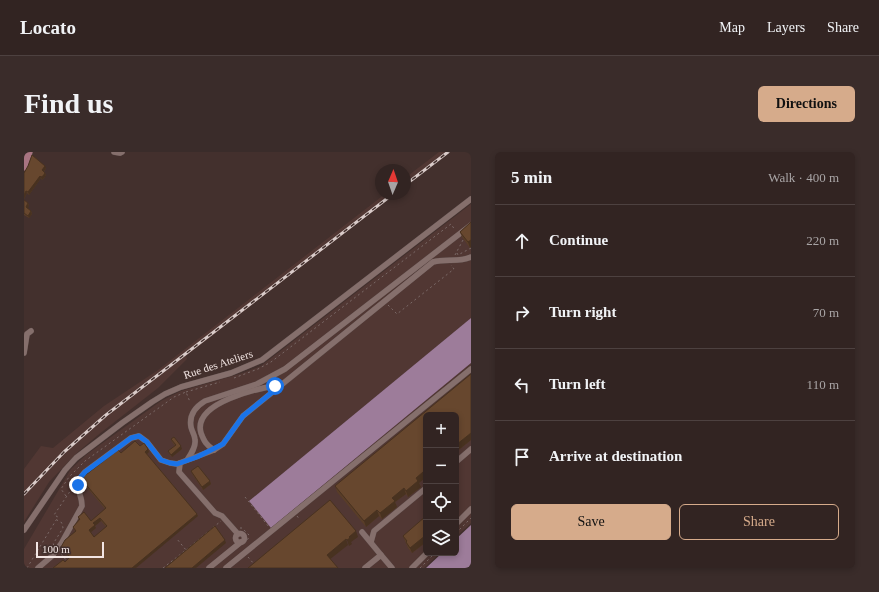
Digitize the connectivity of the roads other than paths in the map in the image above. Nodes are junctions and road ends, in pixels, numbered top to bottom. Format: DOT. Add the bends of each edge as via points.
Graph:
graph roads {
  1 [pos="30,152"];
  2 [pos="114,152"];
  3 [pos="122,152"];
  4 [pos="24,167"];
  5 [pos="471,199"];
  6 [pos="471,225"];
  7 [pos="471,257"];
  8 [pos="31,331"];
  9 [pos="24,353"];
  10 [pos="471,369"];
  11 [pos="281,385"];
  12 [pos="471,449"];
  13 [pos="214,450"];
  14 [pos="459,459"];
  15 [pos="187,460"];
  16 [pos="180,463"];
  17 [pos="423,490"];
  18 [pos="471,509"];
  19 [pos="459,521"];
  20 [pos="24,530"];
  21 [pos="362,532"];
  22 [pos="371,542"];
  23 [pos="381,555"];
  24 [pos="424,556"];
  25 [pos="38,568"];
  26 [pos="209,568"];
  27 [pos="226,568"];
  28 [pos="365,568"];
  29 [pos="392,568"];
  30 [pos="412,568"];
  1 -- 4 [label="main road"];
  2 -- 3 [label="street"];
  5 -- 20 [label="street, Rue des Ateliers" via="262,360 231,373 165,394 122,423 76,458 65,470"];
  6 -- 15 [label="street" via="285,369 257,384 200,404 190,420 195,445"];
  7 -- 11 [label="street" via="433,262"];
  8 -- 9 [label="street" via="27,334"];
  10 -- 27 [label="street"];
  11 -- 13 [label="street" via="243,416 223,444"];
  11 -- 13 [label="street" via="230,398 211,409 200,424 200,431 206,445"];
  12 -- 14 [label="street"];
  13 -- 15 [label="street"];
  15 -- 16 [label="street"];
  16 -- 25 [label="street" via="161,460 139,436 131,438 85,472 77,487 82,506 61,544"];
  16 -- 26 [label="street" via="179,472 215,513 224,518 238,534 236,540 242,542"];
  17 -- 22 [label="street" via="374,531"];
  18 -- 19 [label="street"];
  21 -- 22 [label="street"];
  22 -- 23 [label="street"];
  23 -- 28 [label="street"];
  23 -- 29 [label="street"];
  24 -- 30 [label="street"];
}
